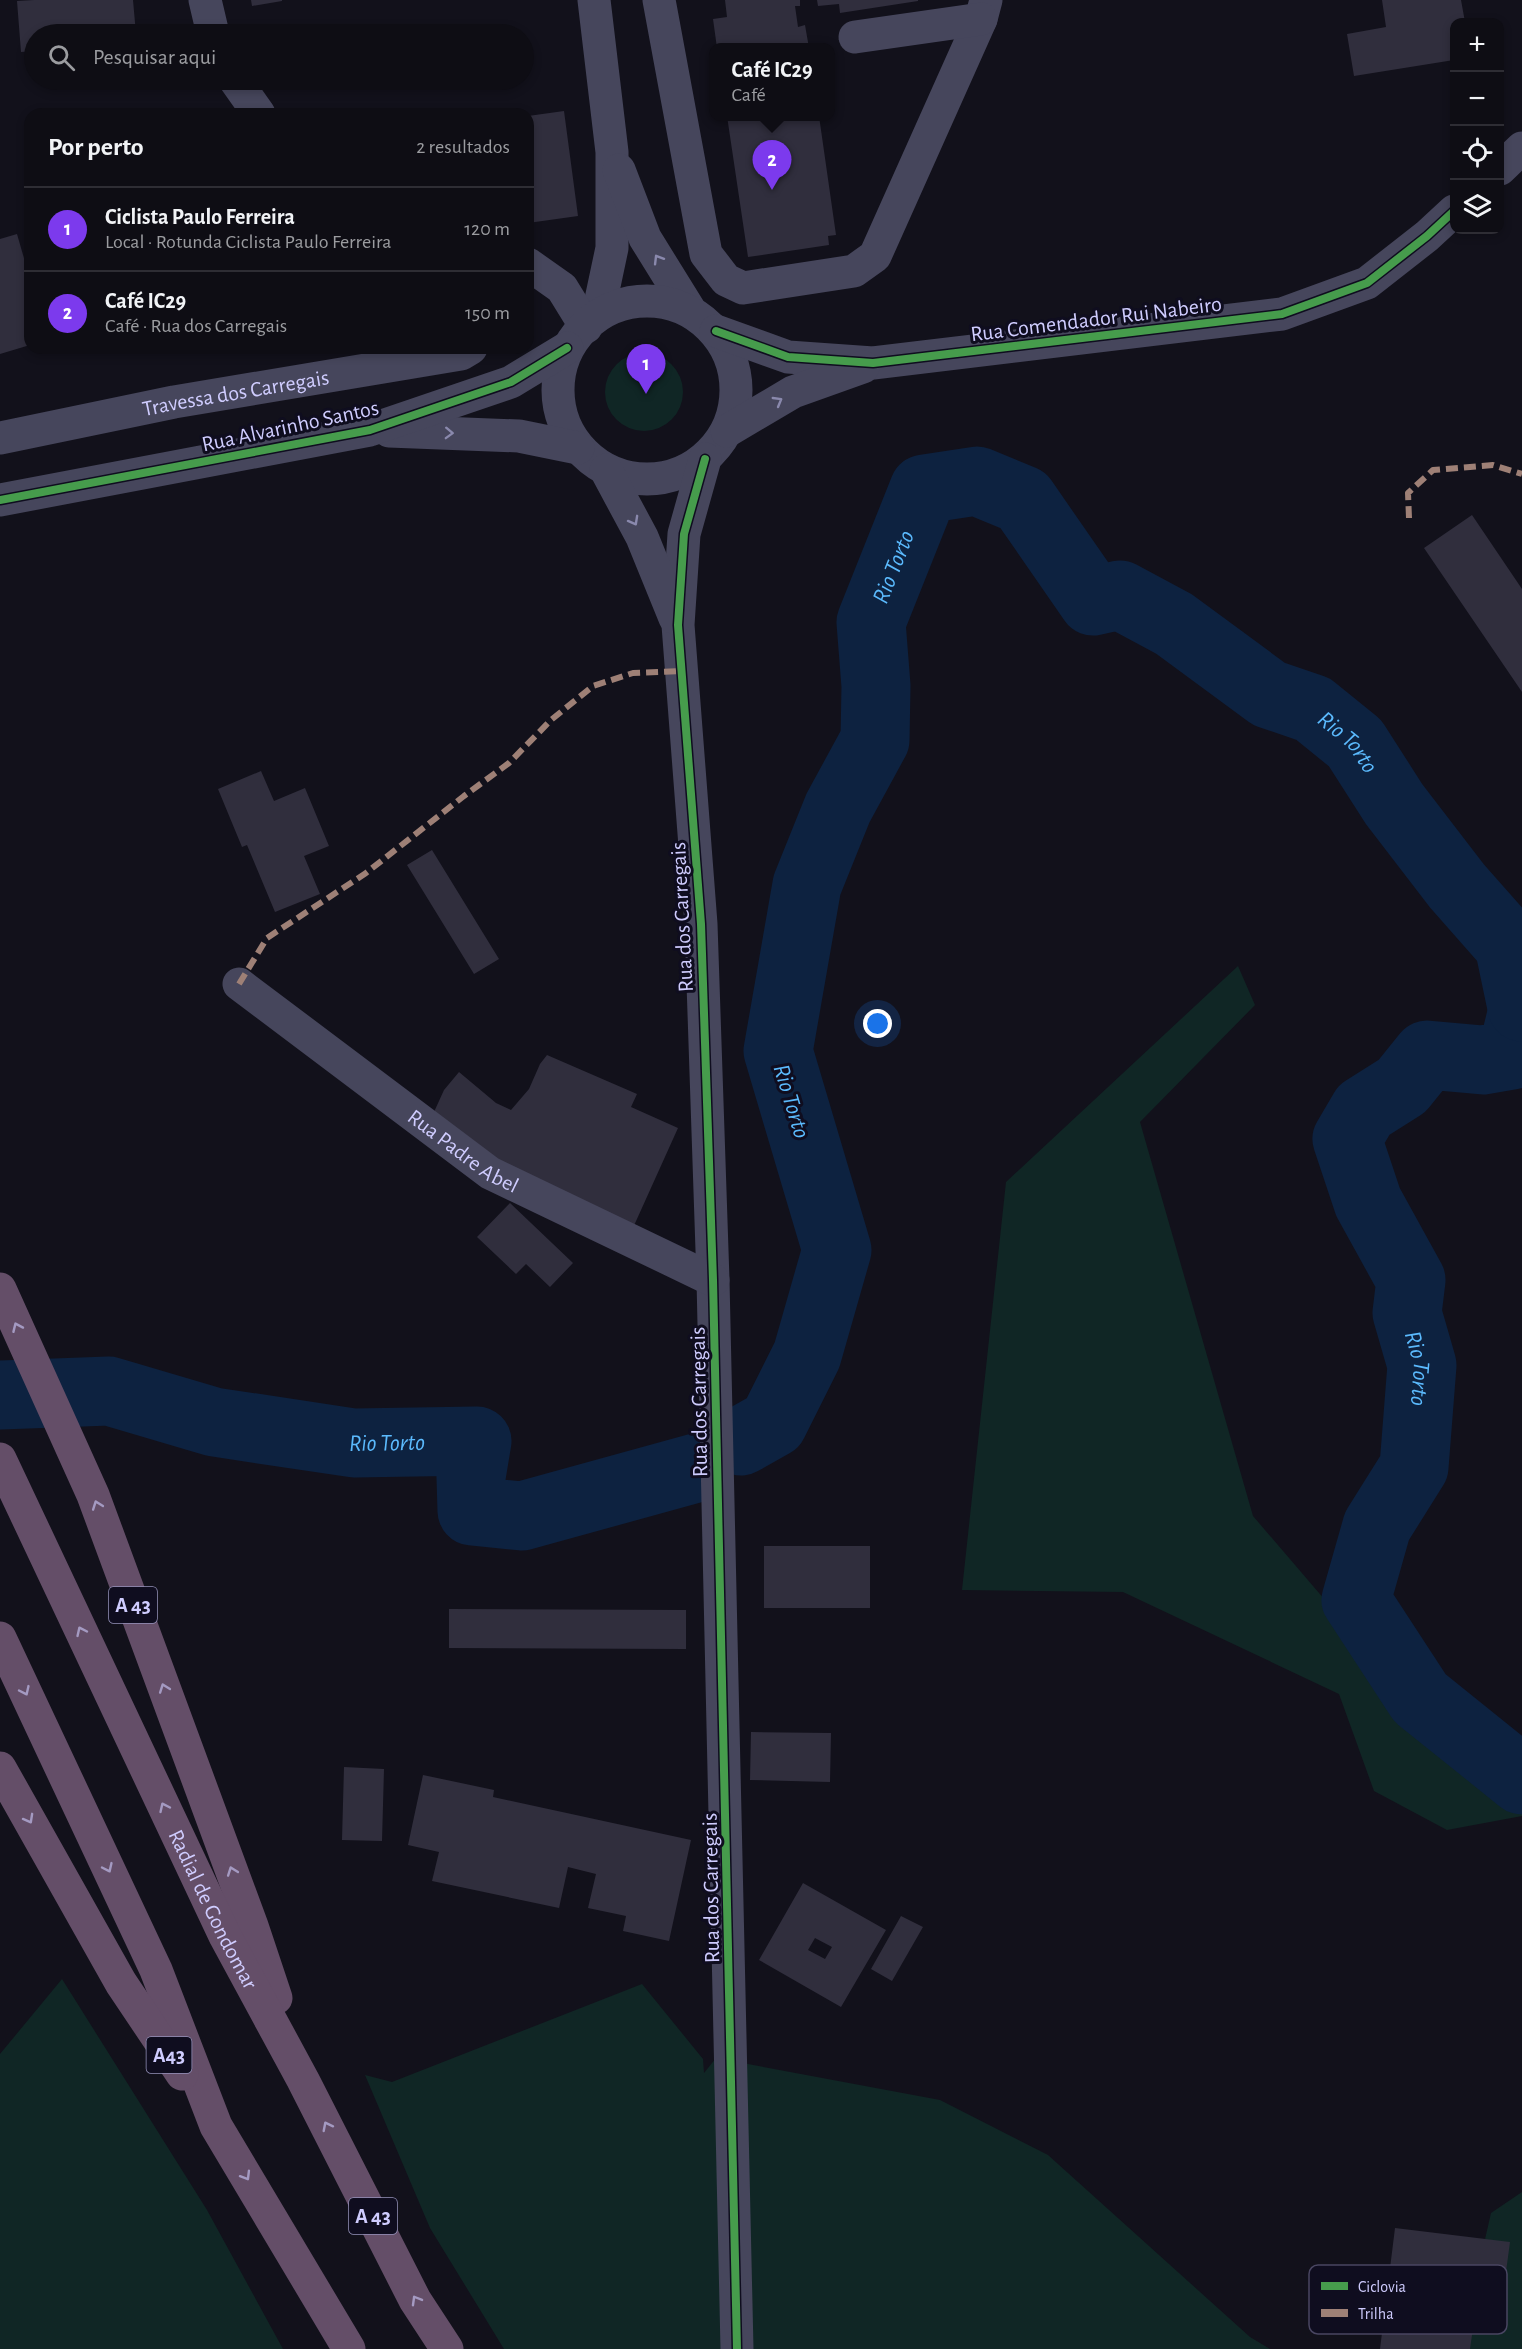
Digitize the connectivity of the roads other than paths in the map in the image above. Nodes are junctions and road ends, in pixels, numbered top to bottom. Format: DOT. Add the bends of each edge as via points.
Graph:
graph roads {
  1 [pos="205,0"];
  2 [pos="594,0"];
  3 [pos="659,0"];
  4 [pos="984,10"];
  5 [pos="211,24"];
  6 [pos="855,37"];
  7 [pos="242,90"];
  8 [pos="254,108"];
  9 [pos="1522,148"];
  10 [pos="612,152"];
  11 [pos="1504,165"];
  12 [pos="1450,215"];
  13 [pos="534,269"];
  14 [pos="689,309"];
  15 [pos="584,330"];
  16 [pos="716,331"];
  17 [pos="461,354"];
  18 [pos="873,363"];
  19 [pos="370,430"];
  20 [pos="727,431"];
  21 [pos="0,438"];
  22 [pos="578,448"];
  23 [pos="705,459"];
  24 [pos="606,470"];
  25 [pos="2,501"];
  26 [pos="678,626"];
  27 [pos="239,984"];
  28 [pos="713,1281"];
  29 [pos="0,1289"];
  30 [pos="0,1459"];
  31 [pos="0,1638"];
  32 [pos="0,1768"];
  33 [pos="239,1931"];
  34 [pos="216,2126"];
  35 [pos="349,2349"];
  36 [pos="447,2349"];
  37 [pos="737,2349"];
  1 -- 5 [label="street"];
  2 -- 10 [label="street"];
  3 -- 4 [label="street" via="706,254 726,280 743,288 854,271 875,256"];
  4 -- 6 [label="street"];
  7 -- 8 [label="street"];
  9 -- 11 [label="street"];
  14 -- 10 [label="street, one-way" via="645,238"];
  10 -- 15 [label="street" via="612,248"];
  12 -- 18 [label="street, Rua Comendador Rui Nabeiro" via="1367,283 1282,314"];
  13 -- 15 [label="street" via="562,288"];
  14 -- 15 [label="street" via="655,300 620,304"];
  14 -- 16 [label="street"];
  15 -- 19 [label="street, Rua Alvarinho Santos" via="511,382"];
  15 -- 22 [label="street" via="557,382 561,417"];
  16 -- 18 [label="street, Rua Comendador Rui Nabeiro" via="788,357"];
  16 -- 20 [label="street" via="733,362 737,397"];
  17 -- 21 [label="street, Travessa dos Carregais" via="174,402"];
  20 -- 18 [label="street, Rua Comendador Rui Nabeiro, one-way" via="793,392"];
  19 -- 22 [label="street, Rua Alvarinho Santos, one-way" via="519,436"];
  19 -- 25 [label="street, Rua Alvarinho Santos"];
  20 -- 23 [label="street"];
  22 -- 24 [label="street"];
  23 -- 24 [label="street" via="674,475 651,478 639,479"];
  23 -- 26 [label="street, Rua dos Carregais" via="684,534"];
  24 -- 26 [label="street, Rua dos Carregais, one-way" via="642,537"];
  26 -- 28 [label="street, Rua dos Carregais" via="701,924"];
  27 -- 28 [label="street, Rua Padre Abel" via="490,1173"];
  28 -- 37 [label="street, Rua dos Carregais"];
  33 -- 29 [label="highway, A 43, one-way" via="93,1495"];
  33 -- 30 [label="highway, Radial de Gondomar / A 43, one-way"];
  31 -- 34 [label="highway, one-way" via="156,1970"];
  32 -- 34 [label="highway, A43, one-way" via="121,1983"];
  36 -- 33 [label="highway, A 43, one-way" via="415,2300 303,2080"];
  34 -- 35 [label="highway, one-way"];
}
